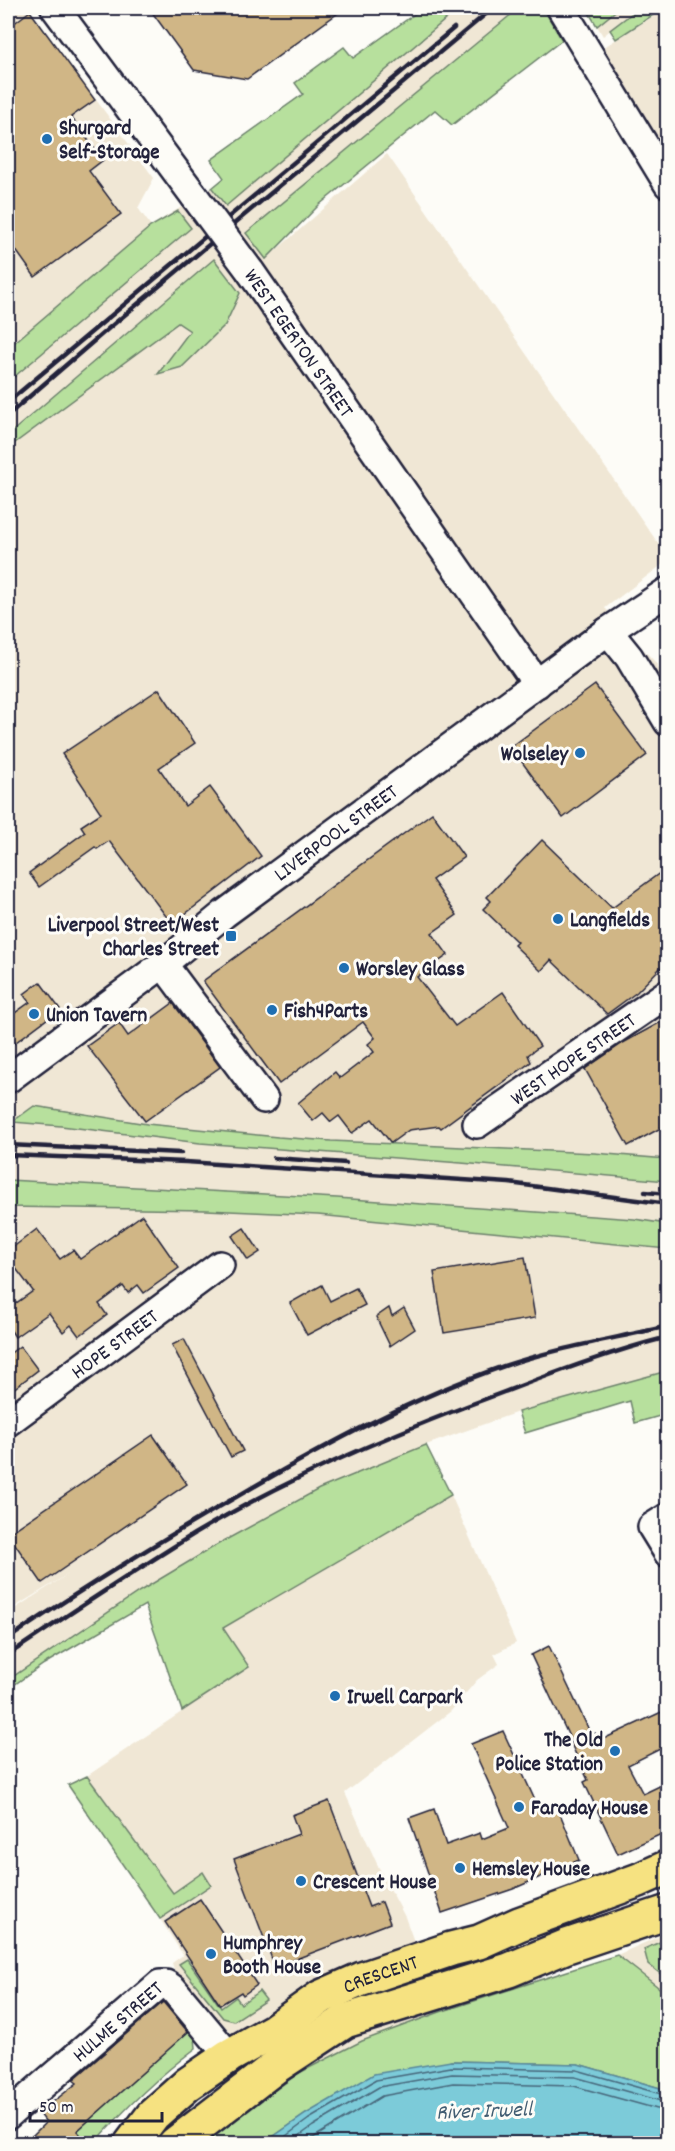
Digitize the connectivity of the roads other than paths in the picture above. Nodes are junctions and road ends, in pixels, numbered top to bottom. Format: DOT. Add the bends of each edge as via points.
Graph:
graph roads {
  1 [pos="55,8"];
  2 [pos="565,16"];
  3 [pos="668,184"];
  4 [pos="668,591"];
  5 [pos="608,631"];
  6 [pos="537,684"];
  7 [pos="668,722"];
  8 [pos="163,964"];
  9 [pos="668,993"];
  10 [pos="9,1074"];
  11 [pos="264,1099"];
  12 [pos="477,1124"];
  13 [pos="220,1266"];
  14 [pos="8,1422"];
  15 [pos="668,1517"];
  16 [pos="668,1553"];
  17 [pos="668,1867"];
  18 [pos="668,1912"];
  19 [pos="229,2056"];
  20 [pos="8,2115"];
  21 [pos="131,2144"];
  22 [pos="175,2144"];
  1 -- 6 [label="street, WEST EGERTON STREET, bridge" via="250,271"];
  2 -- 3 [label="street"];
  4 -- 5 [label="street, LIVERPOOL STREET"];
  5 -- 6 [label="street, LIVERPOOL STREET"];
  5 -- 7 [label="street" via="629,657"];
  6 -- 8 [label="street, LIVERPOOL STREET" via="224,914"];
  8 -- 10 [label="street, LIVERPOOL STREET"];
  8 -- 11 [label="street"];
  9 -- 12 [label="street, WEST HOPE STREET"];
  13 -- 14 [label="street, HOPE STREET"];
  15 -- 16 [label="street" via="652,1527"];
  17 -- 19 [label="highway, CRESCENT" via="479,1942 321,1996 275,2030"];
  18 -- 22 [label="highway, CRESCENT" via="509,1970 345,2021 275,2067"];
  19 -- 20 [label="street, HULME STREET" via="173,1989 166,1984 154,1987"];
  19 -- 21 [label="highway, CRESCENT" via="188,2084 153,2115"];
}
